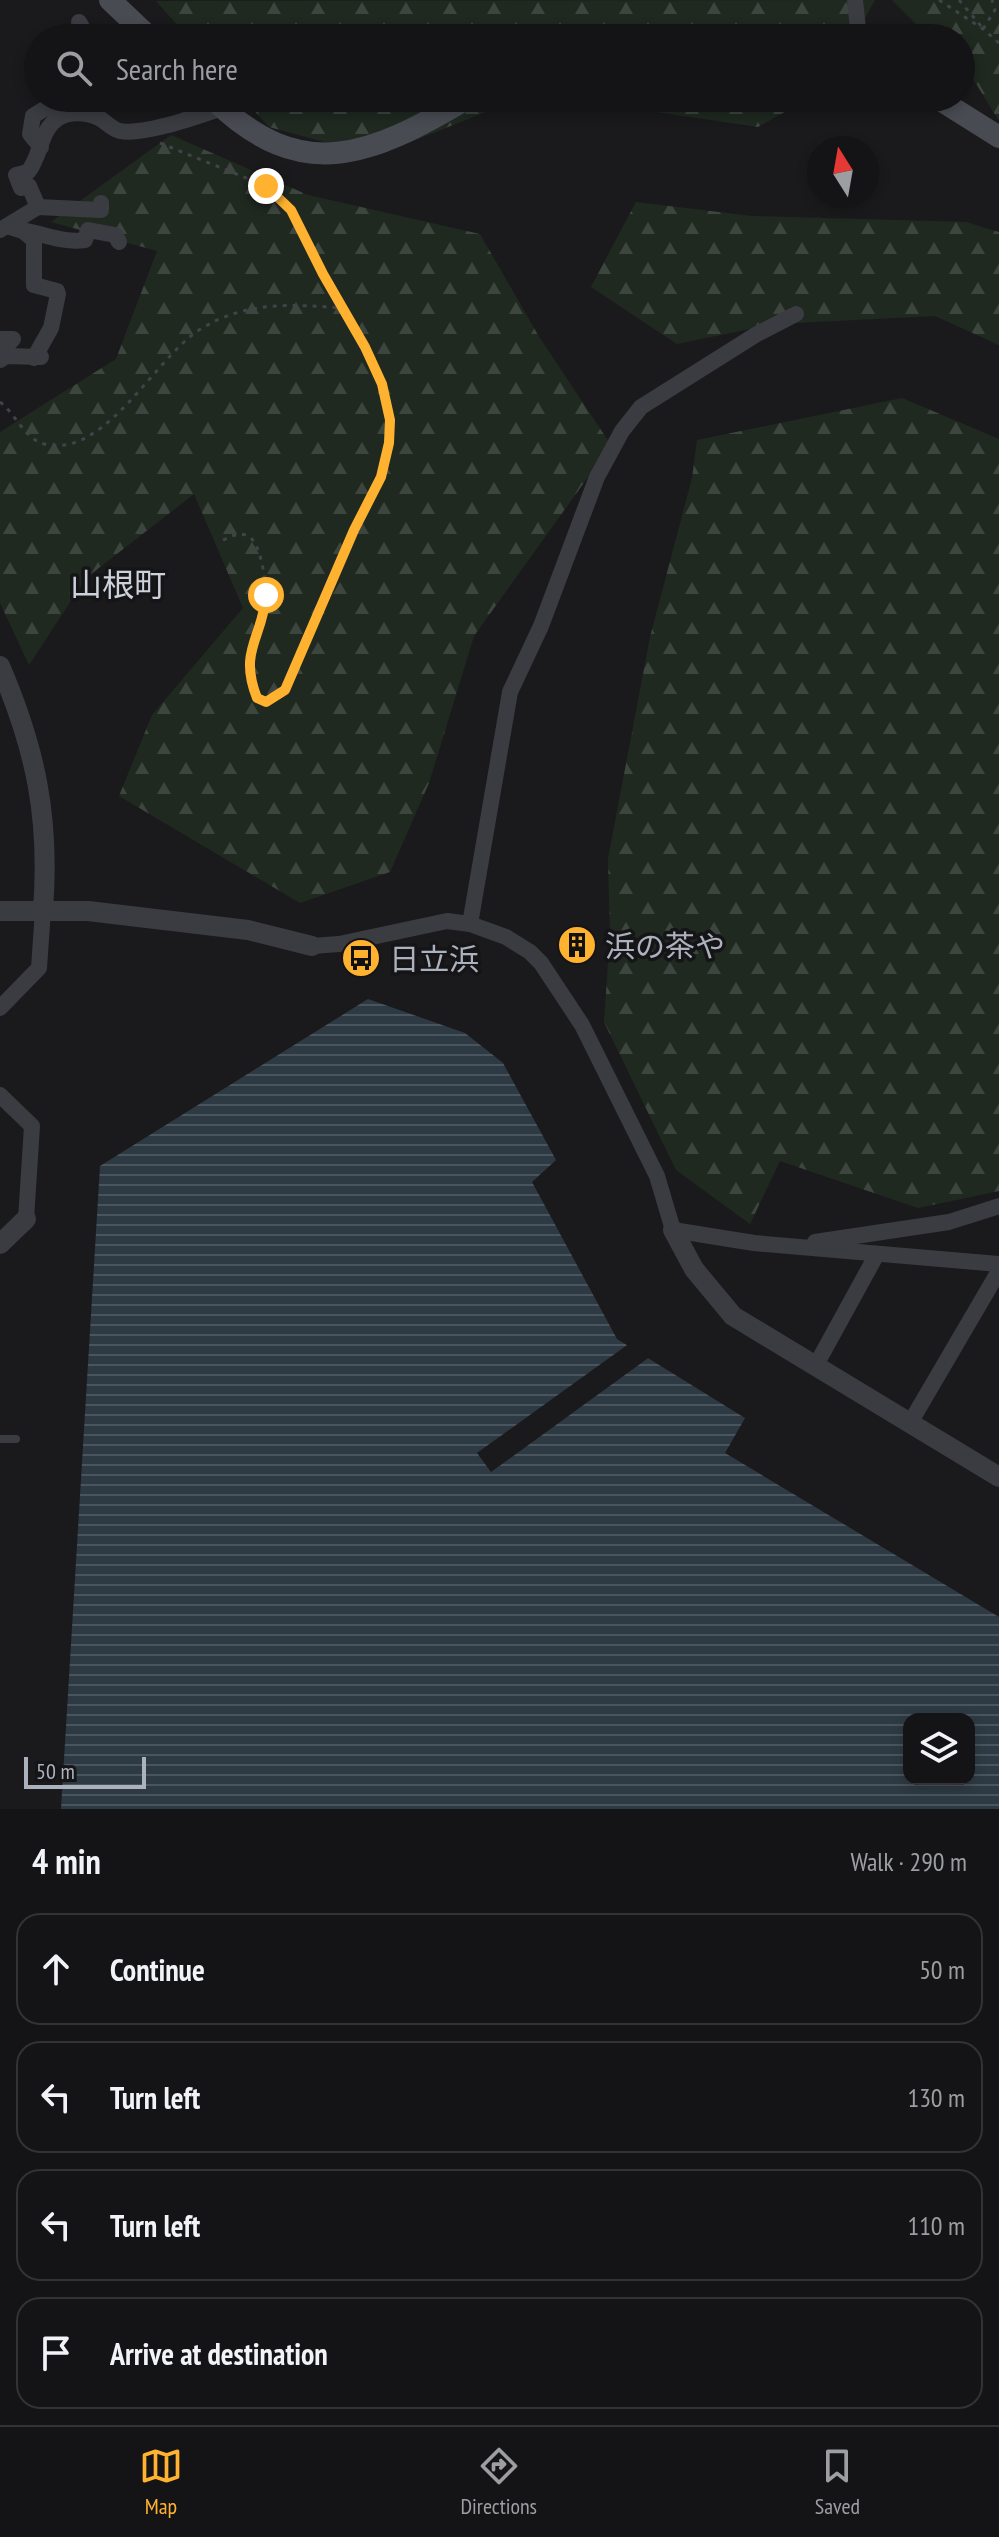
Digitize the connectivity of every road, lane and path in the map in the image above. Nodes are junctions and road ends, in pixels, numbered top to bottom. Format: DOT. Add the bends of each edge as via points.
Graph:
graph roads {
  1 [pos="110,0"];
  2 [pos="855,0"];
  3 [pos="939,0"];
  4 [pos="959,0"];
  5 [pos="992,0"];
  6 [pos="135,24"];
  7 [pos="858,24"];
  8 [pos="983,29"];
  9 [pos="999,43"];
  10 [pos="39,112"];
  11 [pos="198,112"];
  12 [pos="228,112"];
  13 [pos="443,112"];
  14 [pos="959,112"];
  15 [pos="136,130"];
  16 [pos="999,137"];
  17 [pos="41,147"];
  18 [pos="101,203"];
  19 [pos="38,207"];
  20 [pos="4,228"];
  21 [pos="26,232"];
  22 [pos="119,242"];
  23 [pos="341,308"];
  24 [pos="796,314"];
  25 [pos="0,339"];
  26 [pos="0,353"];
  27 [pos="0,360"];
  28 [pos="0,402"];
  29 [pos="218,543"];
  30 [pos="0,666"];
  31 [pos="43,910"];
  32 [pos="0,911"];
  33 [pos="470,924"];
  34 [pos="312,946"];
  35 [pos="0,1008"];
  36 [pos="0,1095"];
  37 [pos="999,1206"];
  38 [pos="26,1219"];
  39 [pos="673,1230"];
  40 [pos="0,1244"];
  41 [pos="790,1245"];
  42 [pos="877,1254"];
  43 [pos="999,1264"];
  44 [pos="999,1271"];
  45 [pos="816,1365"];
  46 [pos="910,1423"];
  47 [pos="0,1439"];
  48 [pos="16,1439"];
  49 [pos="999,1477"];
  1 -- 6 [label="main road"];
  2 -- 7 [label="street"];
  3 -- 8 [label="path"];
  4 -- 8 [label="path"];
  5 -- 8 [label="path" via="995,10"];
  8 -- 9 [label="path"];
  10 -- 17 [label="street" via="33,116 30,134"];
  11 -- 15 [label="street" via="175,123"];
  12 -- 13 [label="main road" via="270,142 327,154 369,148"];
  14 -- 16 [label="main road"];
  15 -- 17 [label="street" via="116,130 98,117 73,113 55,120"];
  15 -- 23 [label="path" via="243,175 279,197 291,210"];
  17 -- 19 [label="street" via="28,172 16,175 21,188 29,186"];
  18 -- 19 [label="street" via="101,210"];
  19 -- 20 [label="street"];
  20 -- 21 [label="street"];
  21 -- 22 [label="street" via="78,241 85,240 88,230 115,235"];
  21 -- 27 [label="street" via="34,240 34,285 58,294 40,357"];
  23 -- 28 [label="path" via="273,305 201,329 179,345 111,420 76,443 39,442"];
  23 -- 29 [label="path" via="382,384 390,420 388,454 290,681 272,700 260,702 250,678 250,649 265,606 258,550 247,535"];
  24 -- 33 [label="street" via="641,407 597,477 510,692"];
  25 -- 26 [label="street" via="13,339"];
  30 -- 31 [label="street" via="30,744 43,809"];
  31 -- 32 [label="street"];
  31 -- 34 [label="street" via="248,930"];
  31 -- 35 [label="street" via="39,968"];
  33 -- 34 [label="street" via="447,921"];
  33 -- 39 [label="street" via="506,937 541,963 582,1025 657,1176"];
  36 -- 38 [label="street" via="32,1126"];
  37 -- 41 [label="street" via="949,1222"];
  38 -- 40 [label="street"];
  39 -- 41 [label="street"];
  39 -- 45 [label="street" via="694,1269 733,1316"];
  41 -- 42 [label="street"];
  42 -- 43 [label="street"];
  42 -- 45 [label="street"];
  44 -- 46 [label="street"];
  45 -- 46 [label="street"];
  46 -- 49 [label="street"];
  47 -- 48 [label="lane"];
}
